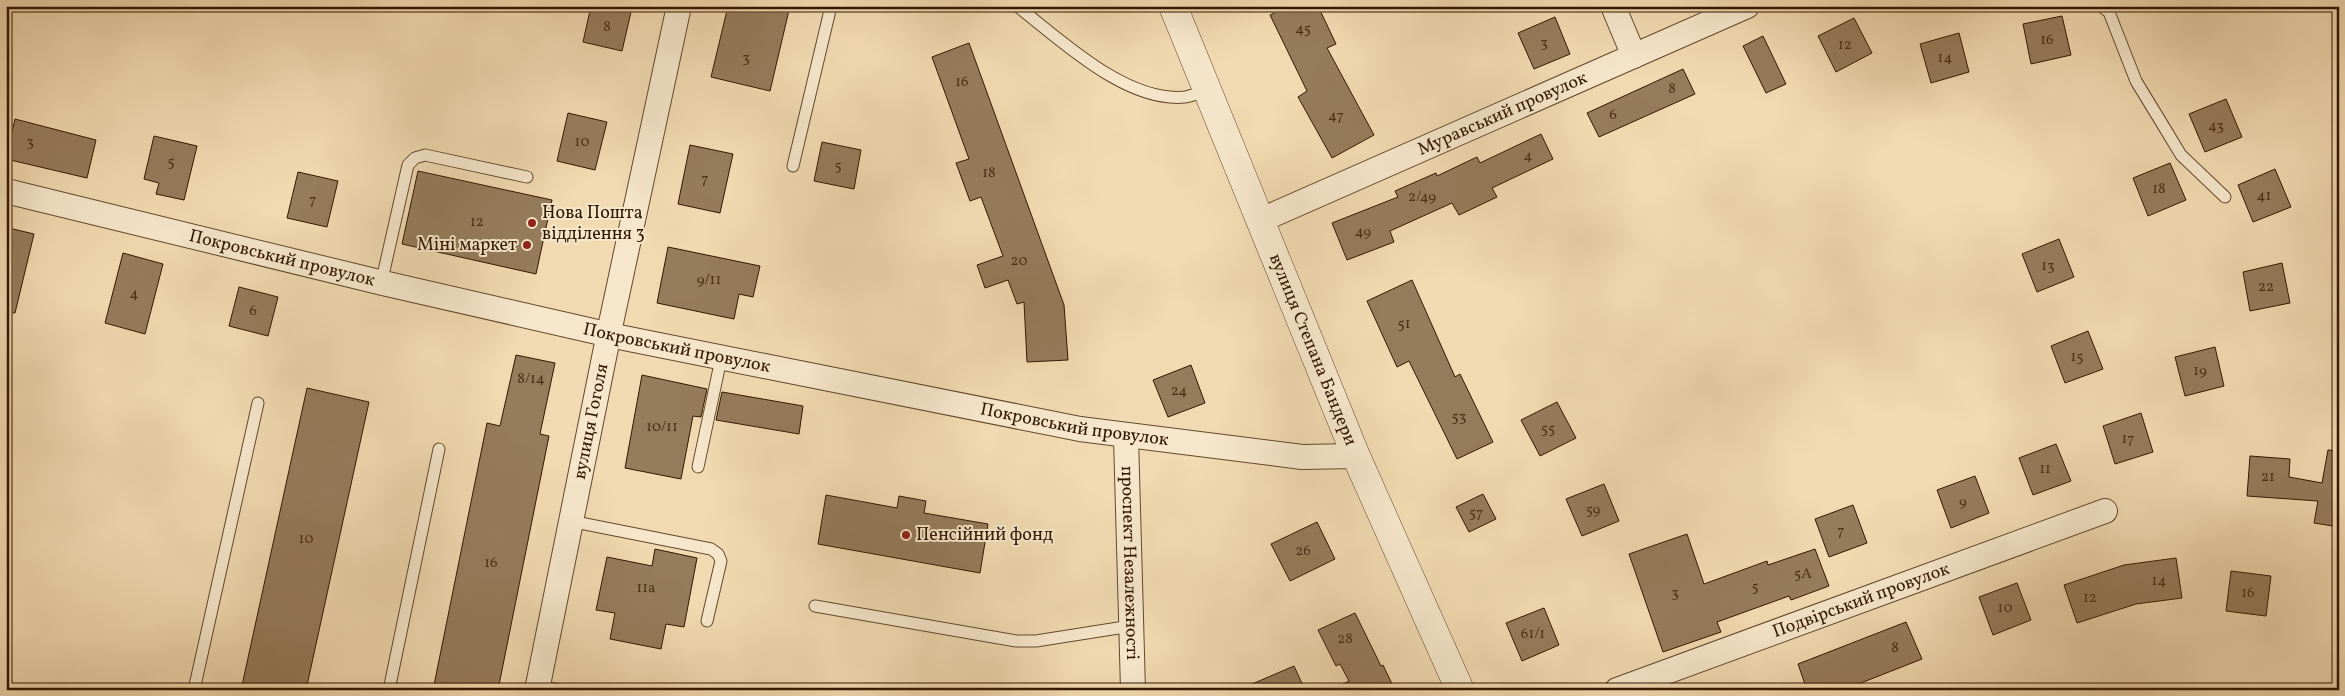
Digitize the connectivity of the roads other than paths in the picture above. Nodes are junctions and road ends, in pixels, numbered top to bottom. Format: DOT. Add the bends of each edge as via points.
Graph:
graph roads {
  1 [pos="679,6"];
  2 [pos="831,6"];
  3 [pos="1017,6"];
  4 [pos="1173,6"];
  5 [pos="1612,6"];
  6 [pos="1747,6"];
  7 [pos="2101,6"];
  8 [pos="1634,56"];
  9 [pos="1207,90"];
  10 [pos="793,166"];
  11 [pos="527,177"];
  12 [pos="6,191"];
  13 [pos="2225,197"];
  14 [pos="1259,221"];
  15 [pos="379,293"];
  16 [pos="608,334"];
  17 [pos="720,359"];
  18 [pos="258,403"];
  19 [pos="1126,436"];
  20 [pos="439,448"];
  21 [pos="1356,456"];
  22 [pos="698,467"];
  23 [pos="2105,511"];
  24 [pos="570,521"];
  25 [pos="815,606"];
  26 [pos="707,621"];
  27 [pos="1131,626"];
  28 [pos="545,688"];
  29 [pos="194,690"];
  30 [pos="389,690"];
  31 [pos="1133,690"];
  32 [pos="1460,690"];
  33 [pos="1617,690"];
  1 -- 16 [label="street, вулиця Гоголя"];
  2 -- 10 [label="lane"];
  3 -- 9 [label="lane" via="1116,80 1159,95 1185,96"];
  4 -- 9 [label="street, вулиця Степана Бандери"];
  5 -- 8 [label="street"];
  6 -- 8 [label="street, Муравський провулок"];
  7 -- 13 [label="lane" via="2109,12 2136,81 2181,155"];
  8 -- 14 [label="street, Муравський провулок"];
  9 -- 14 [label="street, вулиця Степана Бандери"];
  11 -- 15 [label="lane" via="425,155 415,158 408,165"];
  12 -- 16 [label="street, Покровський провулок" via="382,283"];
  14 -- 21 [label="street, вулиця Степана Бандери"];
  16 -- 17 [label="street, Покровський провулок"];
  16 -- 24 [label="street, вулиця Гоголя"];
  17 -- 19 [label="street, Покровський провулок"];
  17 -- 22 [label="lane"];
  18 -- 29 [label="lane"];
  19 -- 21 [label="street, Покровський провулок" via="1302,457"];
  19 -- 27 [label="street, проспект Незалежності"];
  20 -- 30 [label="lane"];
  21 -- 32 [label="street, вулиця Степана Бандери"];
  23 -- 33 [label="street, Подвірський провулок"];
  24 -- 26 [label="lane" via="711,549 718,554 721,561"];
  24 -- 28 [label="street, вулиця Гоголя"];
  25 -- 27 [label="lane" via="1016,641 1036,641"];
  27 -- 31 [label="street, проспект Незалежності"];
}
